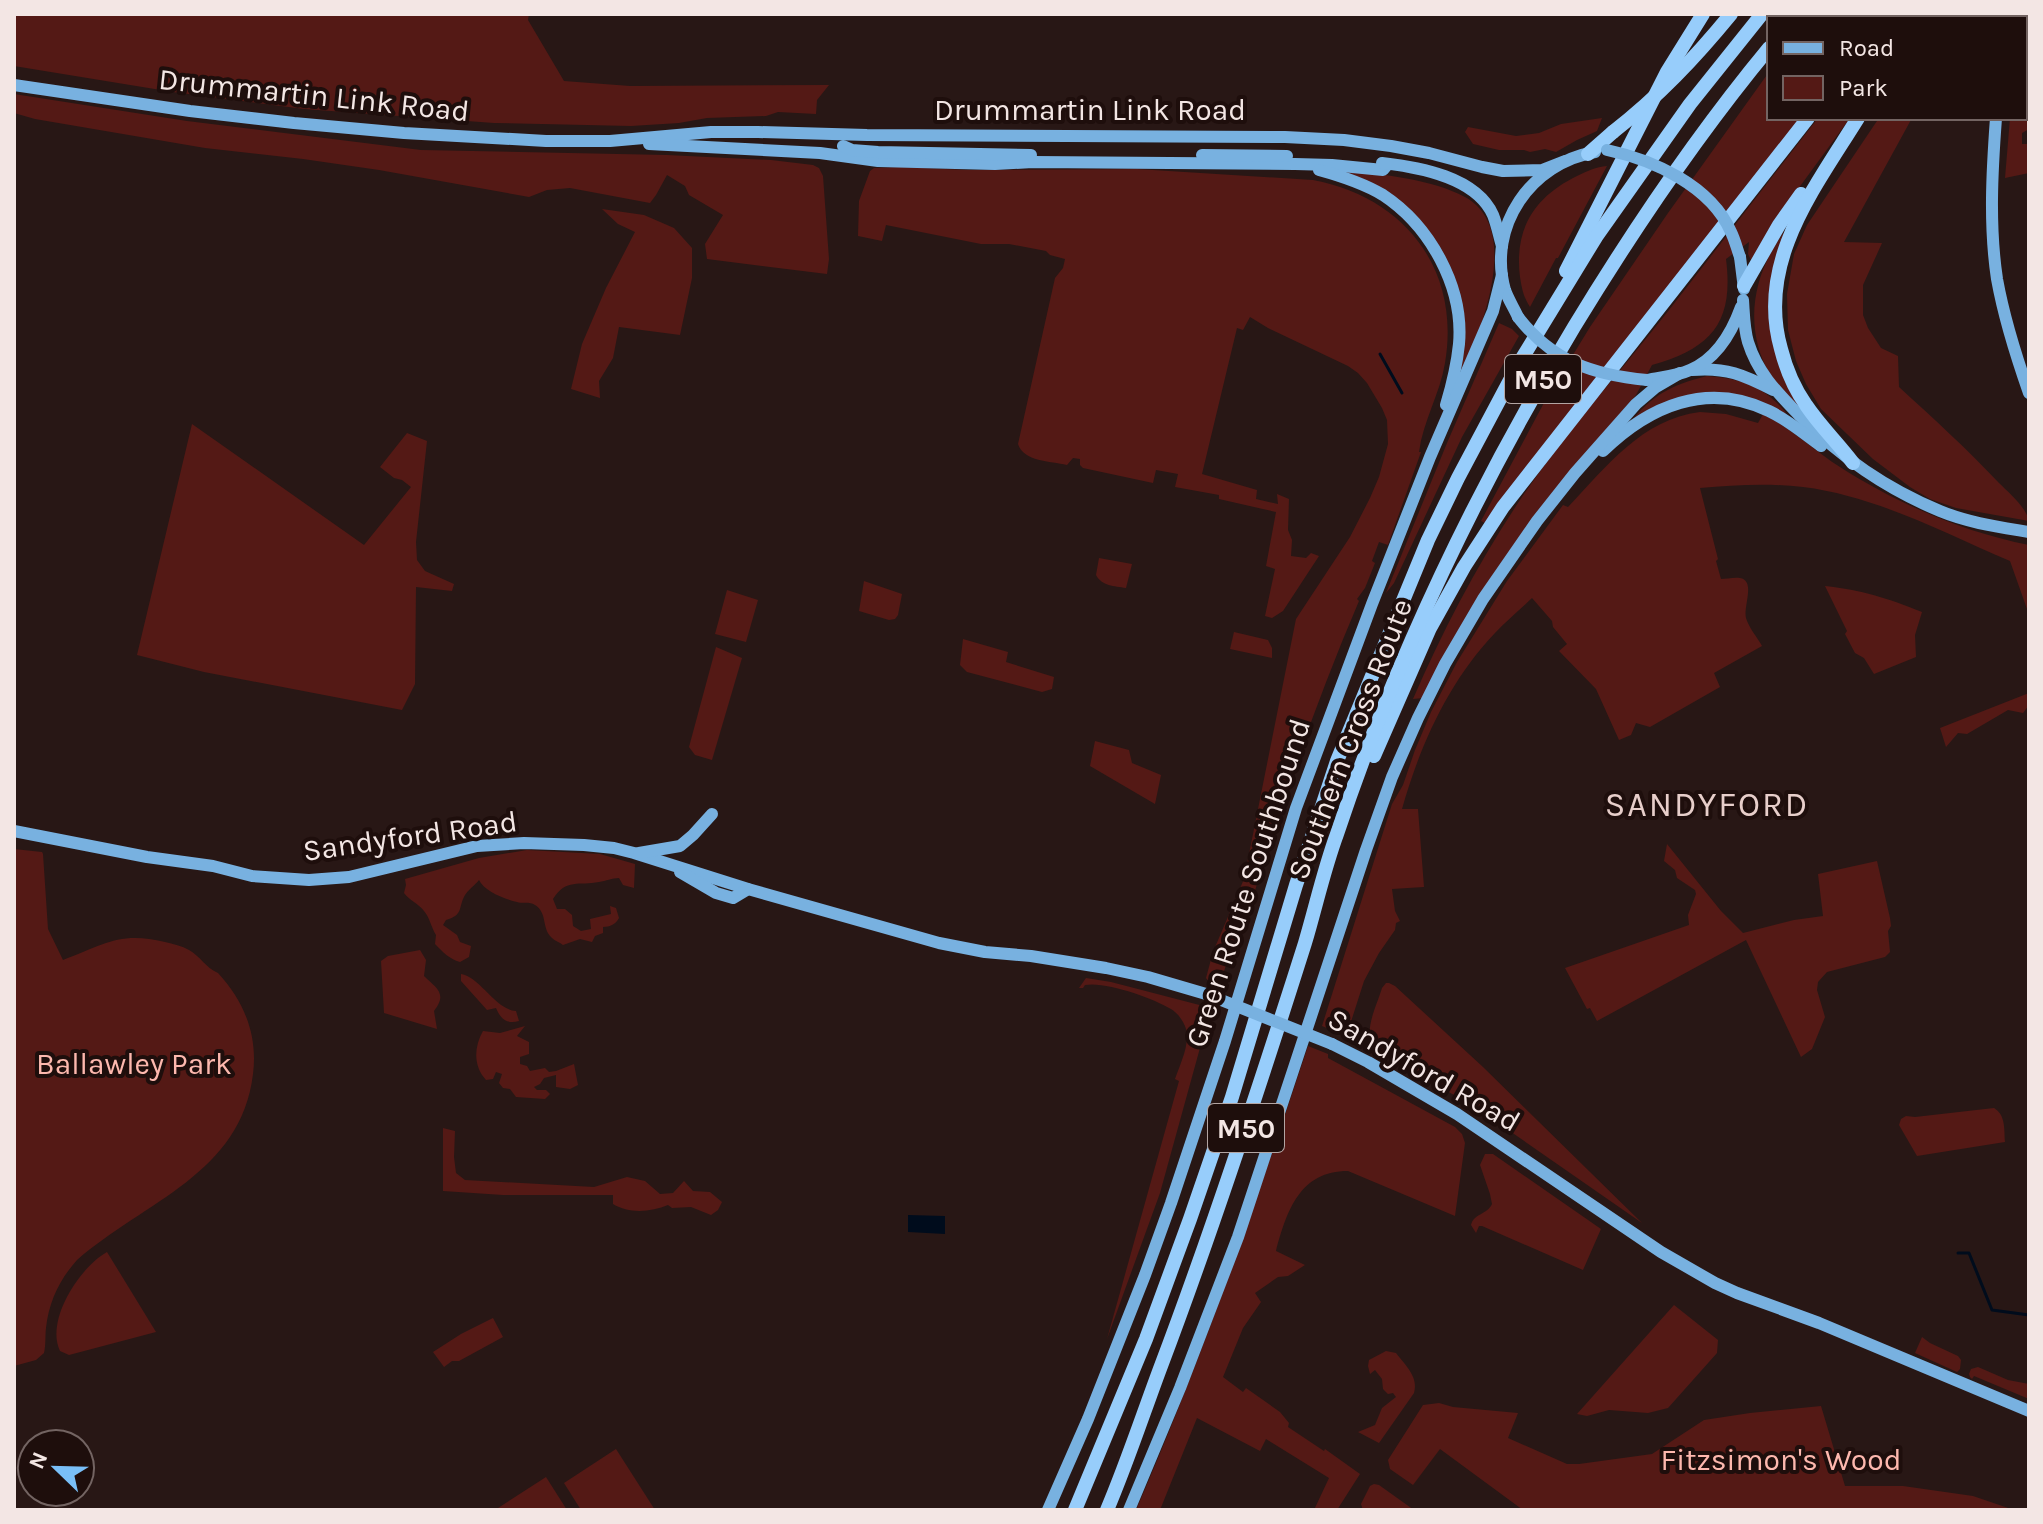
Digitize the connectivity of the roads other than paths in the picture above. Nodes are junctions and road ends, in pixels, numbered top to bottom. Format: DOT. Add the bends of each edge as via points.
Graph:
graph roads {
  1 [pos="1703,14"];
  2 [pos="1731,14"];
  3 [pos="1762,14"];
  4 [pos="1767,51"];
  5 [pos="14,85"];
  6 [pos="1806,120"];
  7 [pos="1857,120"];
  8 [pos="1857,120"];
  9 [pos="1996,120"];
  10 [pos="610,141"];
  11 [pos="843,146"];
  12 [pos="1588,154"];
  13 [pos="1565,161"];
  14 [pos="1295,164"];
  15 [pos="1388,164"];
  16 [pos="1502,246"];
  17 [pos="1502,275"];
  18 [pos="1744,293"];
  19 [pos="1686,371"];
  20 [pos="1774,391"];
  21 [pos="2029,393"];
  22 [pos="1430,457"];
  23 [pos="1853,463"];
  24 [pos="1873,478"];
  25 [pos="1553,501"];
  26 [pos="2029,532"];
  27 [pos="1337,761"];
  28 [pos="712,814"];
  29 [pos="14,831"];
  30 [pos="636,854"];
  31 [pos="1305,942"];
  32 [pos="2029,1411"];
  33 [pos="1048,1510"];
  34 [pos="1075,1510"];
  35 [pos="1107,1510"];
  36 [pos="1129,1510"];
  1 -- 27 [label="highway" via="1465,448 1407,570"];
  2 -- 12 [label="highway, bridge" via="1678,76"];
  3 -- 27 [label="highway, Southern Cross Route / M50" via="1637,177 1518,365 1428,540"];
  4 -- 31 [label="highway, Southern Cross Route / M50" via="1619,255 1490,476 1393,683 1336,835"];
  5 -- 10 [label="main road, Drummartin Link Road" via="190,111 404,133"];
  6 -- 31 [label="highway" via="1503,507 1464,567 1430,628 1373,759"];
  7 -- 18 [label="highway" via="1779,225"];
  8 -- 23 [label="highway" via="1800,212 1778,267 1775,295 1786,368 1806,405"];
  9 -- 21 [label="main road" via="1996,265 2008,328"];
  10 -- 13 [label="main road, Drummartin Link Road" via="711,132 1285,137 1391,146 1503,171 1542,170"];
  10 -- 14 [label="main road, Drummartin Link Road" via="878,161"];
  11 -- 15 [label="main road, Drummartin Link Road" via="885,153 1287,156"];
  12 -- 13 [label="main road"];
  12 -- 18 [label="main road, bridge" via="1607,150 1636,156 1696,190 1731,230"];
  13 -- 16 [label="main road" via="1519,199"];
  14 -- 15 [label="main road, Drummartin Link Road" via="1383,170"];
  14 -- 22 [label="main road" via="1338,175 1384,196 1423,233 1449,278 1459,342"];
  15 -- 16 [label="main road, Drummartin Link Road" via="1441,175 1474,191 1493,216"];
  16 -- 17 [label="main road"];
  17 -- 19 [label="main road, bridge" via="1518,317 1543,344 1570,362 1647,380"];
  17 -- 22 [label="main road, Green Route Southbound" via="1488,323"];
  18 -- 19 [label="main road" via="1720,347"];
  18 -- 20 [label="main road" via="1747,340"];
  19 -- 20 [label="main road" via="1734,372"];
  19 -- 25 [label="main road" via="1636,404"];
  20 -- 23 [label="main road"];
  22 -- 33 [label="main road, Green Route Southbound" via="1296,808 1225,1041 1145,1275"];
  23 -- 24 [label="main road"];
  24 -- 25 [label="main road" via="1770,412 1732,400 1699,399 1669,406 1631,426"];
  24 -- 26 [label="main road" via="1942,512"];
  25 -- 36 [label="main road" via="1461,635 1392,777 1238,1237"];
  27 -- 34 [label="highway, Southern Cross Route / M50" via="1190,1219"];
  28 -- 30 [label="main road" via="680,846"];
  29 -- 30 [label="main road, Sandyford Road" via="252,876 309,880 349,877 477,846 584,845"];
  30 -- 32 [label="main road, Sandyford Road, bridge" via="939,943 1148,977 1332,1044 1457,1114 1715,1283"];
  31 -- 35 [label="highway, Southern Cross Route / M50" via="1226,1189"];
}
